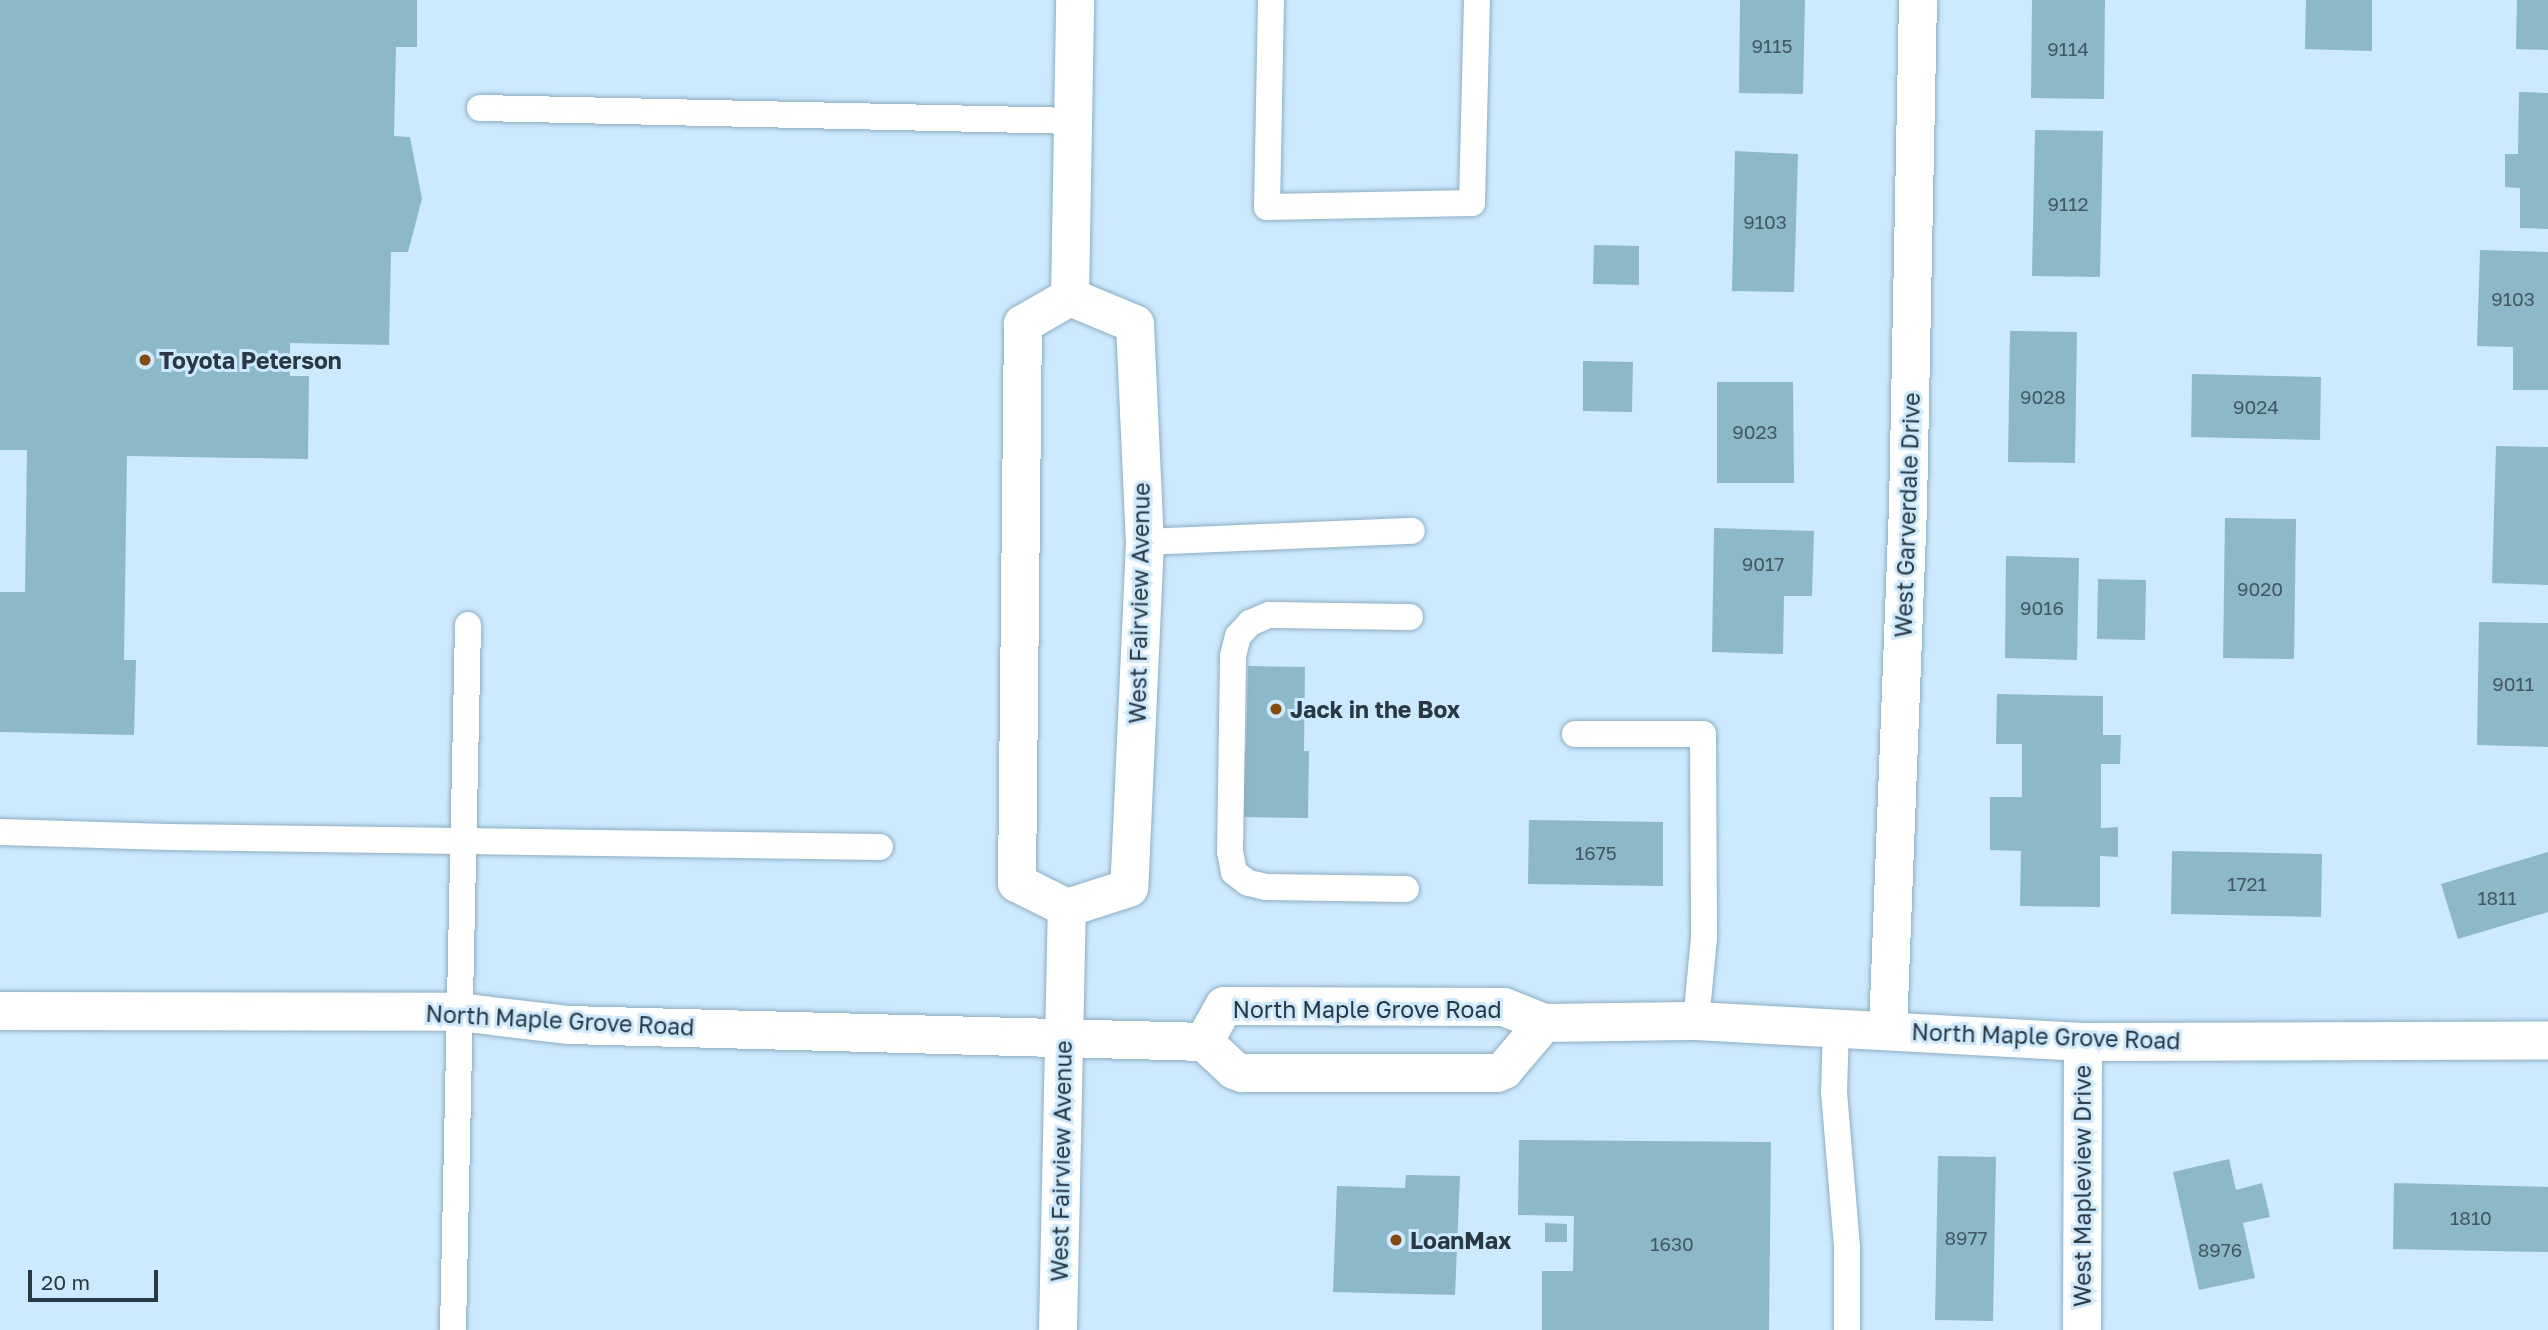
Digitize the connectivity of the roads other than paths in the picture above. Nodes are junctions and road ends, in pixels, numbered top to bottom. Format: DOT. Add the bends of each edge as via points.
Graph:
graph roads {
  1 [pos="1075,0"];
  2 [pos="1271,0"];
  3 [pos="1478,0"];
  4 [pos="1919,0"];
  5 [pos="480,108"];
  6 [pos="1074,121"];
  7 [pos="1070,297"];
  8 [pos="1412,531"];
  9 [pos="1144,542"];
  10 [pos="1410,617"];
  11 [pos="468,625"];
  12 [pos="1576,734"];
  13 [pos="0,832"];
  14 [pos="462,842"];
  15 [pos="880,846"];
  16 [pos="1406,889"];
  17 [pos="1067,908"];
  18 [pos="0,1011"];
  19 [pos="458,1012"];
  20 [pos="1696,1021"];
  21 [pos="1545,1023"];
  22 [pos="1836,1026"];
  23 [pos="1888,1030"];
  24 [pos="1064,1040"];
  25 [pos="2548,1040"];
  26 [pos="1204,1042"];
  27 [pos="2083,1042"];
  28 [pos="453,1330"];
  29 [pos="1058,1330"];
  30 [pos="1847,1330"];
  31 [pos="2082,1330"];
  1 -- 6 [label="main road"];
  2 -- 3 [label="lane" via="1267,207 1472,203"];
  4 -- 23 [label="main road, West Garverdale Drive" via="1908,506"];
  5 -- 6 [label="lane"];
  6 -- 7 [label="main road"];
  7 -- 9 [label="main road, West Fairview Avenue" via="1135,324"];
  7 -- 17 [label="main road" via="1023,324 1017,883"];
  8 -- 9 [label="lane"];
  9 -- 17 [label="main road, West Fairview Avenue" via="1129,888"];
  10 -- 16 [label="lane" via="1269,615 1250,623 1238,636 1233,656 1230,838 1234,872 1248,883"];
  11 -- 14 [label="lane"];
  12 -- 20 [label="lane" via="1703,734 1704,938"];
  13 -- 14 [label="lane"];
  14 -- 15 [label="lane"];
  14 -- 19 [label="lane"];
  17 -- 24 [label="main road, West Fairview Avenue"];
  18 -- 19 [label="main road, North Maple Grove Road"];
  19 -- 24 [label="main road, North Maple Grove Road" via="569,1025 917,1032"];
  19 -- 28 [label="lane"];
  20 -- 21 [label="main road, North Maple Grove Road"];
  20 -- 22 [label="main road, North Maple Grove Road"];
  21 -- 26 [label="main road, North Maple Grove Road" via="1504,1006 1224,1006"];
  21 -- 26 [label="main road, North Maple Grove Road" via="1497,1073 1242,1073"];
  22 -- 23 [label="main road, North Maple Grove Road"];
  22 -- 30 [label="lane" via="1834,1092 1847,1248"];
  23 -- 27 [label="main road, North Maple Grove Road"];
  24 -- 26 [label="main road, North Maple Grove Road"];
  24 -- 29 [label="main road, West Fairview Avenue"];
  25 -- 27 [label="main road, North Maple Grove Road"];
  27 -- 31 [label="main road, West Mapleview Drive"];
}
